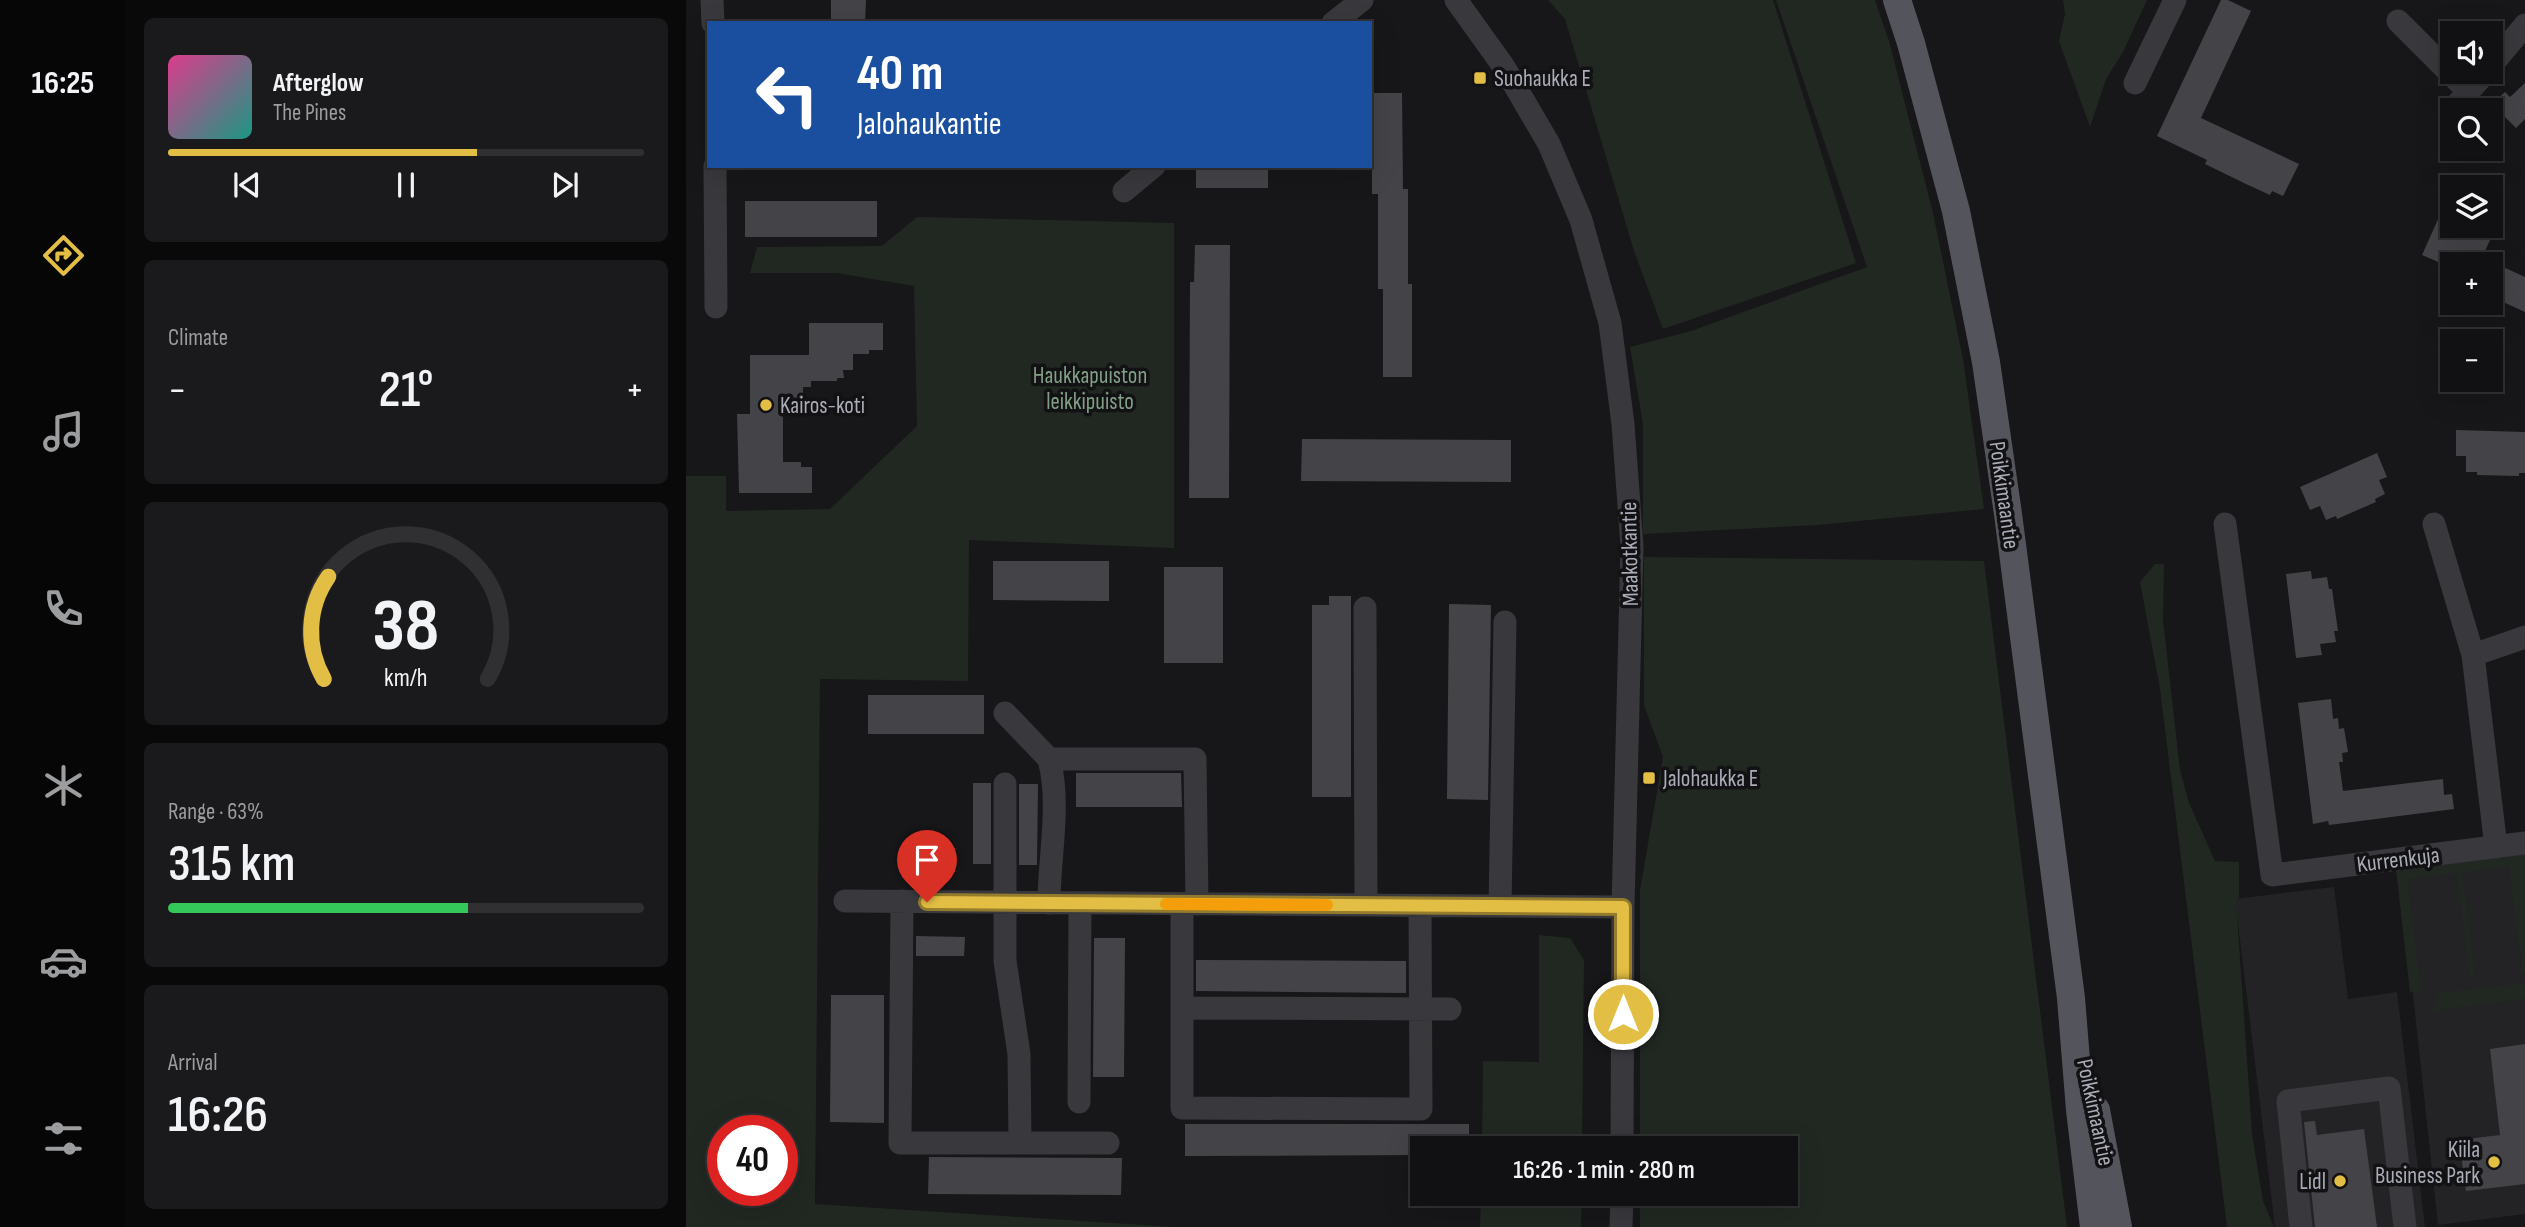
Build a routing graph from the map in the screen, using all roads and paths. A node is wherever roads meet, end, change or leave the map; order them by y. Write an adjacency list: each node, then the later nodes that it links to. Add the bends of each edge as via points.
1 (712, 0): 6 (street)
2 (1362, 0): 7 (street)
3 (1456, 0): 39 (street, Maakotkantie, via 1504,67 1549,144 1581,220 1610,323 1632,546)
4 (1896, 0): 40 (main road, Poikkimaantie, via 1956,211 1986,362)
5 (2175, 0): 11 (street)
6 (713, 21)
7 (1336, 21)
8 (2398, 21): 13 (street)
9 (2525, 25): 10 (street)
10 (2503, 51)
11 (2135, 83)
12 (2476, 84): 13 (street)
13 (2469, 92): 14 (street)
14 (2463, 98)
15 (715, 168): 18 (street)
16 (1152, 168): 17 (street)
17 (1124, 191)
18 (716, 307)
19 (2224, 524): 29 (street, Kurrenkuja, via 2272,875)
20 (2434, 524): 24 (street)
21 (1365, 608): 36 (street)
22 (1504, 622): 38 (street)
23 (2525, 637): 24 (street)
24 (2473, 654): 29 (street)
25 (1005, 713): 26 (street)
26 (1049, 759): 33 (street, via 1054,812); 35 (street, via 1195,759)
27 (1005, 784): 32 (street)
28 (2525, 843): 29 (street, Kurrenkuja)
29 (2496, 847)
30 (845, 901): 31 (street)
31 (902, 901): 32 (street); 46 (street, via 900,1143)
32 (1004, 902): 33 (street); 46 (street, via 1005,961 1019,1054)
33 (1049, 903): 34 (street)
34 (1080, 903): 35 (street); 44 (street)
35 (1190, 904): 36 (street); 42 (street)
36 (1366, 905): 37 (street)
37 (1420, 906): 38 (street); 41 (street)
38 (1500, 906): 39 (street)
39 (1623, 907): 45 (street, Maakotkantie)
40 (2071, 998): 50 (main road, Poikkimaantie); 51 (main road, Poikkimaantie)
41 (1421, 1008): 42 (street); 42 (street, via 1421,1109 1182,1108); 43 (street)
42 (1182, 1009)
43 (1450, 1009)
44 (1079, 1102)
45 (1622, 1136)
46 (1020, 1143): 47 (street)
47 (1108, 1143)
48 (1622, 1206): 49 (street)
49 (1622, 1227)
50 (2094, 1227)
51 (2118, 1227)
52 (2301, 1227): 53 (street, via 2287,1101 2389,1088)
53 (2405, 1227)

